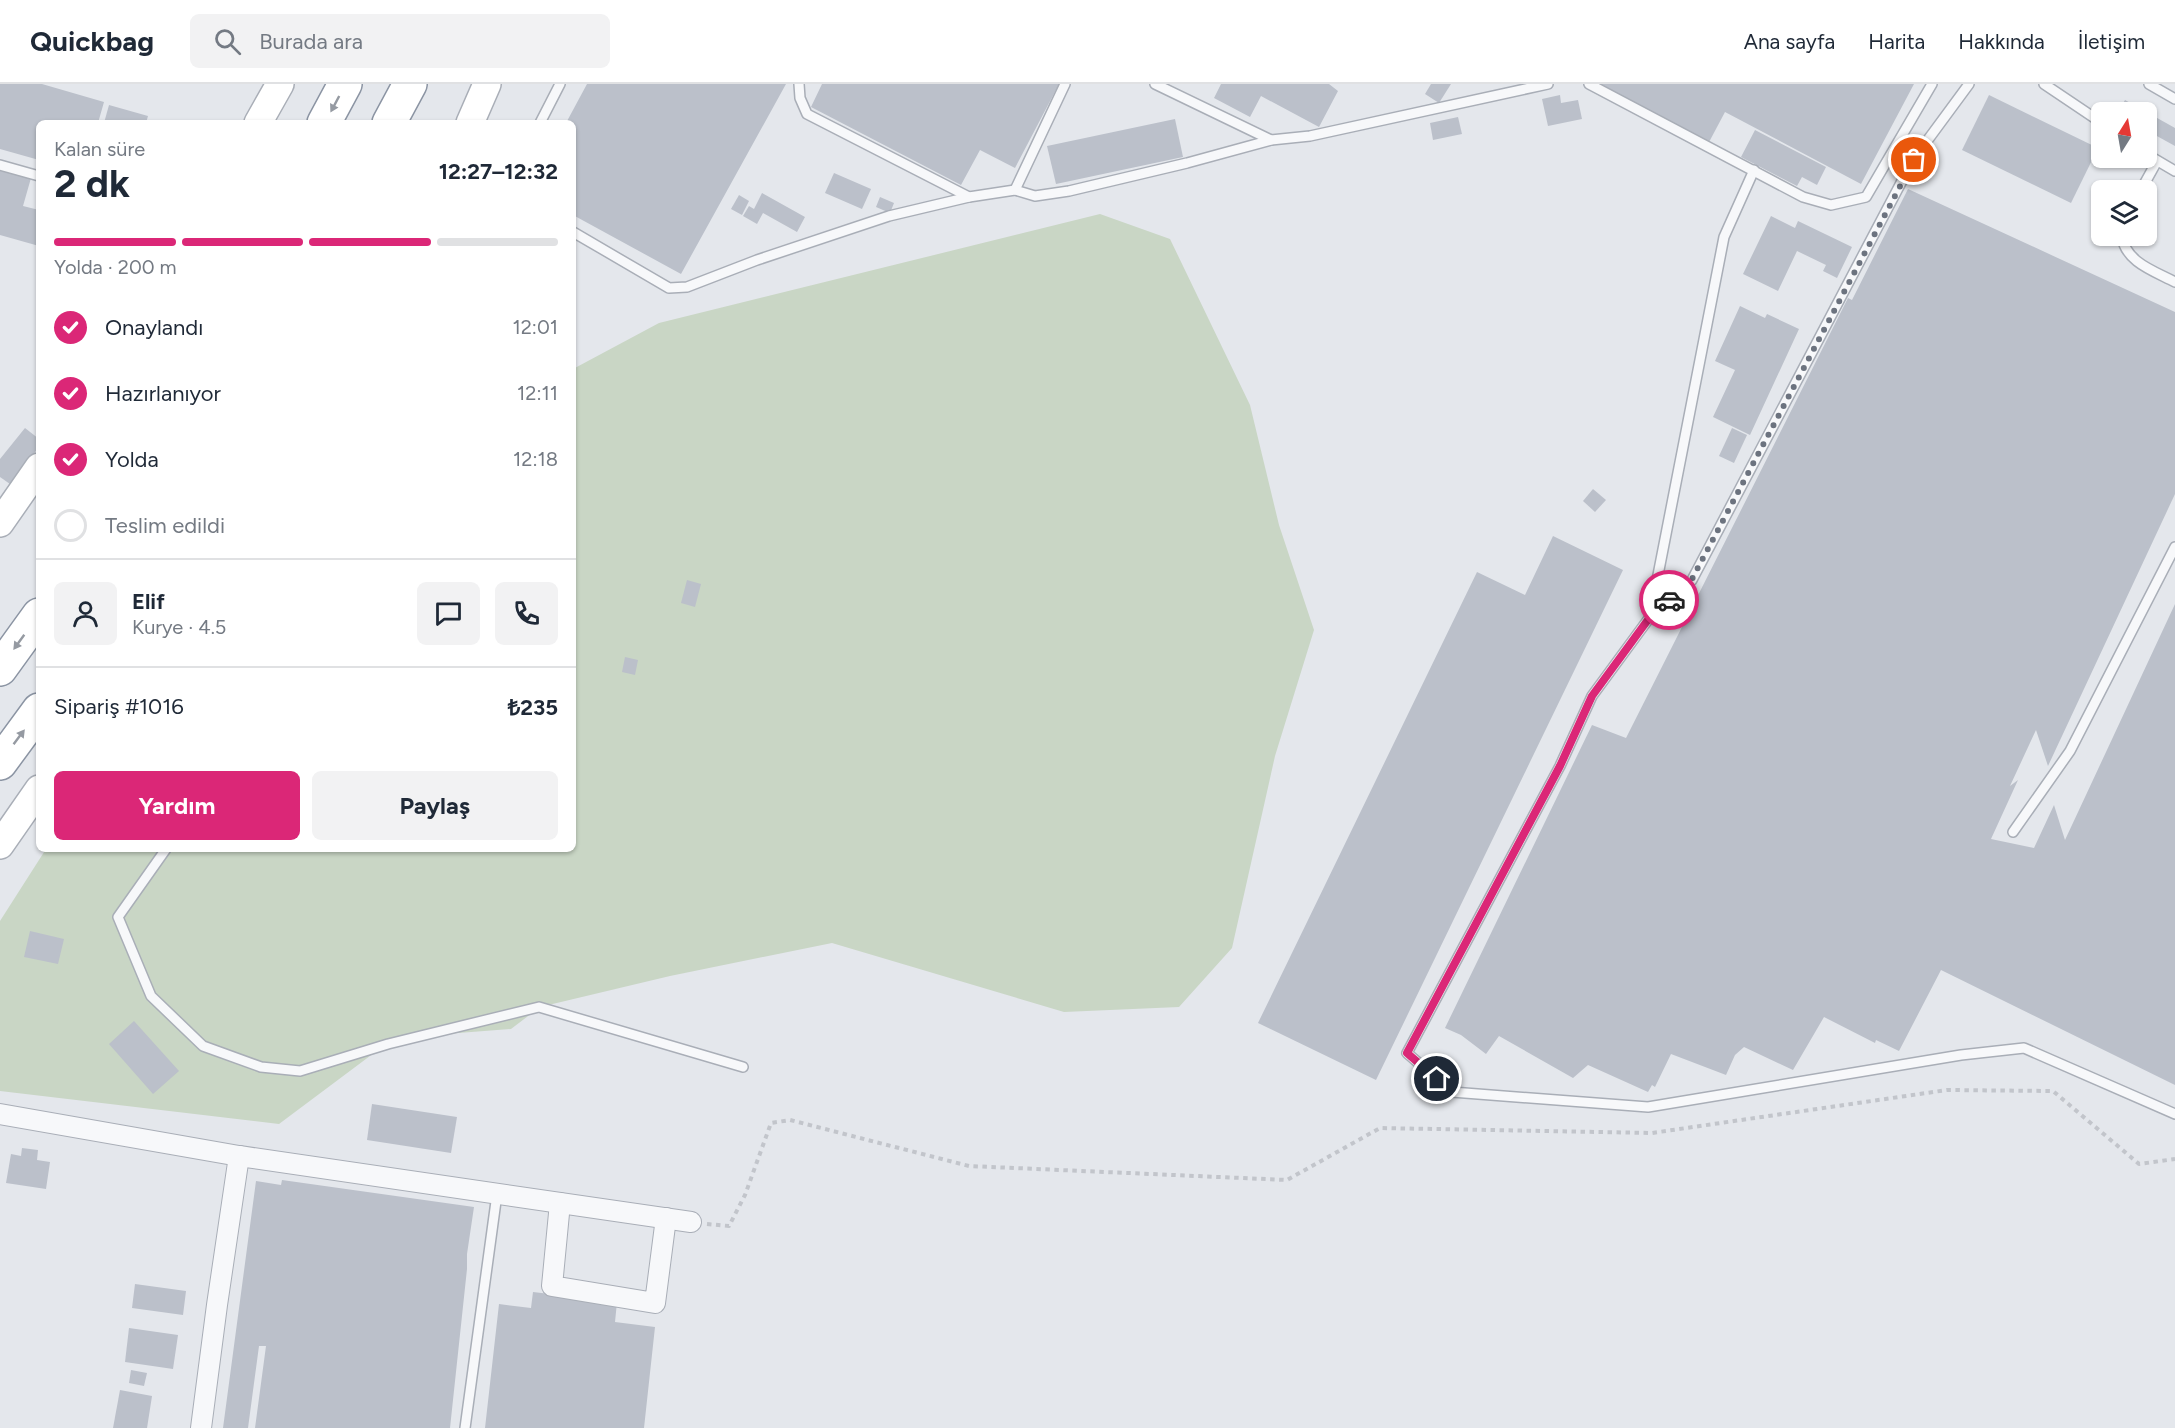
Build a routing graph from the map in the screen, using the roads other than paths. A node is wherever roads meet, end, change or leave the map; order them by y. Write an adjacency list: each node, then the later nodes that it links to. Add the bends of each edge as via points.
1 (280, 84): 17 (street)
2 (345, 84): 18 (highway, one-way to 18)
3 (410, 84): 19 (highway)
4 (487, 84): 20 (street)
5 (560, 84): 21 (lane)
6 (799, 84): 29 (lane, via 807,114)
7 (1065, 84): 28 (lane)
8 (1155, 84): 22 (lane)
9 (1548, 84): 22 (lane, via 1310,136)
10 (1589, 84): 25 (lane)
11 (1932, 84): 25 (lane, via 1866,197 1831,205 1803,197)
12 (1969, 84): 36 (lane, via 1914,160 1692,579)
13 (2044, 84): 16 (lane)
14 (2149, 84): 15 (lane)
15 (2175, 99)
16 (2091, 116)
17 (260, 120)
18 (326, 120)
19 (391, 120)
20 (471, 120)
21 (542, 120)
22 (1271, 140): 28 (lane, via 1069,191 1035,196)
23 (2157, 161): 26 (lane)
24 (0, 165): 27 (lane)
25 (1754, 170): 36 (lane, via 1725,237)
26 (2175, 171)
27 (36, 175)
28 (1015, 190): 29 (lane)
29 (969, 197): 30 (lane, via 889,216 678,288 669,288)
30 (576, 234)
31 (2124, 246): 32 (lane, via 2139,263)
32 (2175, 282)
33 (36, 471): 34 (street)
34 (0, 524)
35 (2175, 547): 42 (lane, via 2070,751)
36 (1650, 617): 47 (lane, via 1592,696 1560,766 1407,1053 1452,1092 1648,1107 2024,1048)
37 (36, 619): 38 (highway, one-way to 38)
38 (0, 669)
39 (36, 714): 40 (highway, one-way to 39)
40 (0, 763)
41 (36, 793): 43 (street)
42 (2013, 832)
43 (0, 845)
44 (164, 852): 45 (lane, via 118,917 151,996 203,1046 261,1067 300,1071 388,1044 539,1007)
45 (743, 1067)
46 (0, 1114): 48 (street)
47 (2175, 1114)
48 (240, 1156): 49 (street); 53 (street)
49 (497, 1194): 50 (street); 54 (lane)
50 (560, 1203): 51 (street); 51 (street, via 552,1286 656,1303)
51 (666, 1218): 52 (street)
52 (691, 1222)
53 (201, 1428)
54 (465, 1428)

